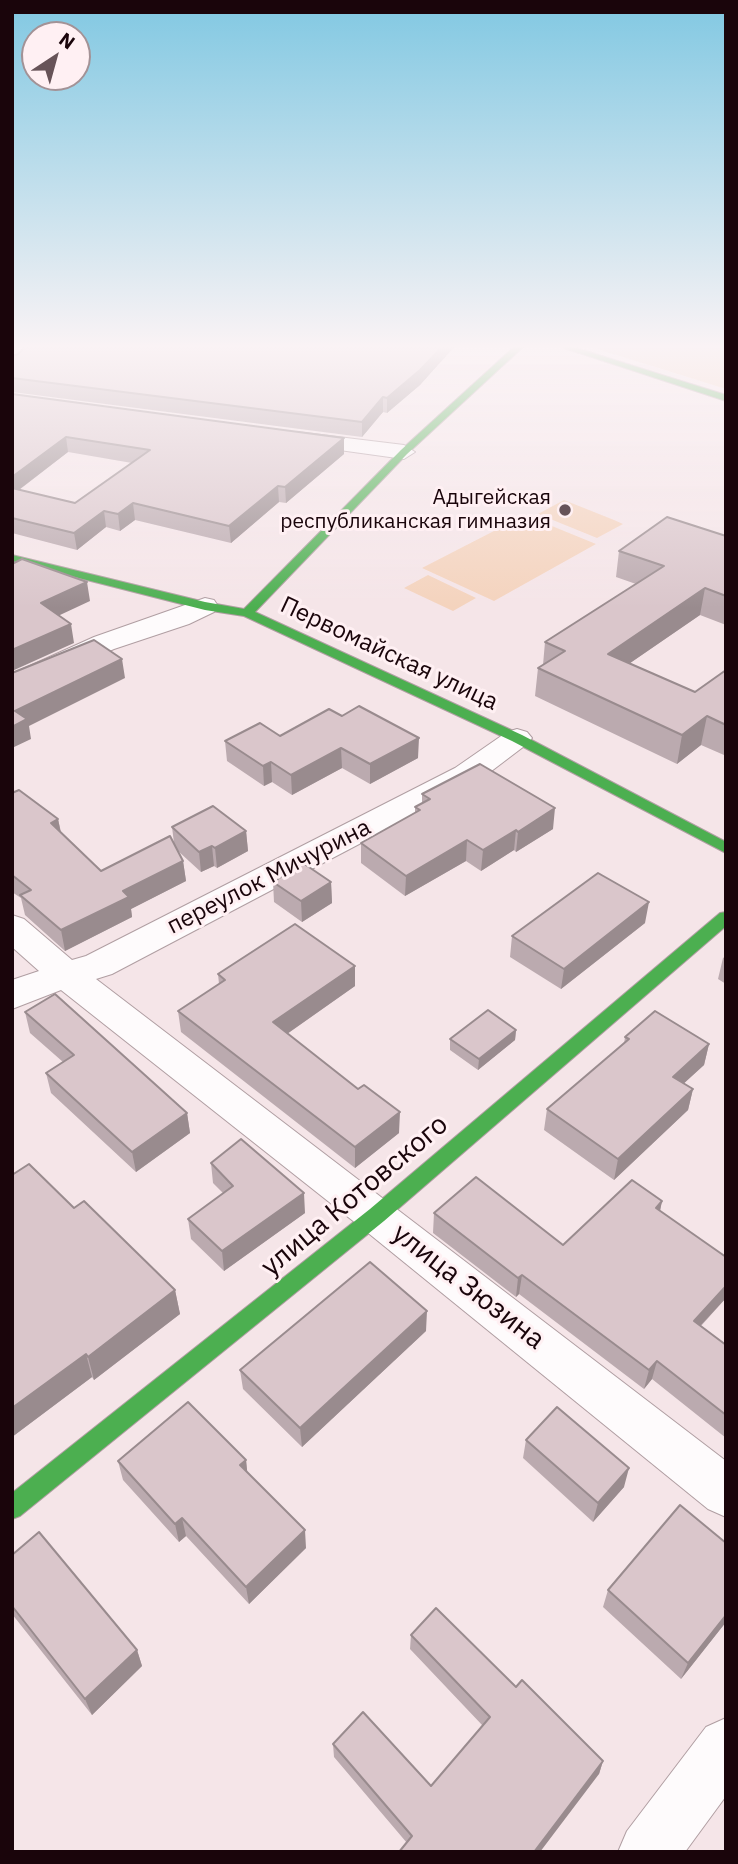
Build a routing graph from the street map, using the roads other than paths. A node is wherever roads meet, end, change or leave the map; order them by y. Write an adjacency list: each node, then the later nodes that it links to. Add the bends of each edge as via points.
1 (425, 434): 3 (street)
2 (282, 436): 3 (street)
3 (404, 453): 6 (street)
4 (12, 558): 5 (street, Первомайская улица)
5 (205, 606): 6 (street, Первомайская улица); 7 (street, via 104,643)
6 (247, 612): 8 (street, Первомайская улица)
7 (12, 685)
8 (517, 738): 9 (street, Первомайская улица); 12 (street, переулок Мичурина, via 466,775 99,965)
9 (726, 848)
10 (726, 917): 14 (street, улица Котовского)
11 (12, 928): 12 (street, улица Зюзина)
12 (66, 975): 13 (street, переулок Мичурина); 14 (street, улица Зюзина)
13 (12, 996)
14 (376, 1215): 15 (street, улица Зюзина); 16 (street, улица Котовского)
15 (726, 1492)
16 (12, 1508)
17 (726, 1746): 18 (street)
18 (648, 1852)

